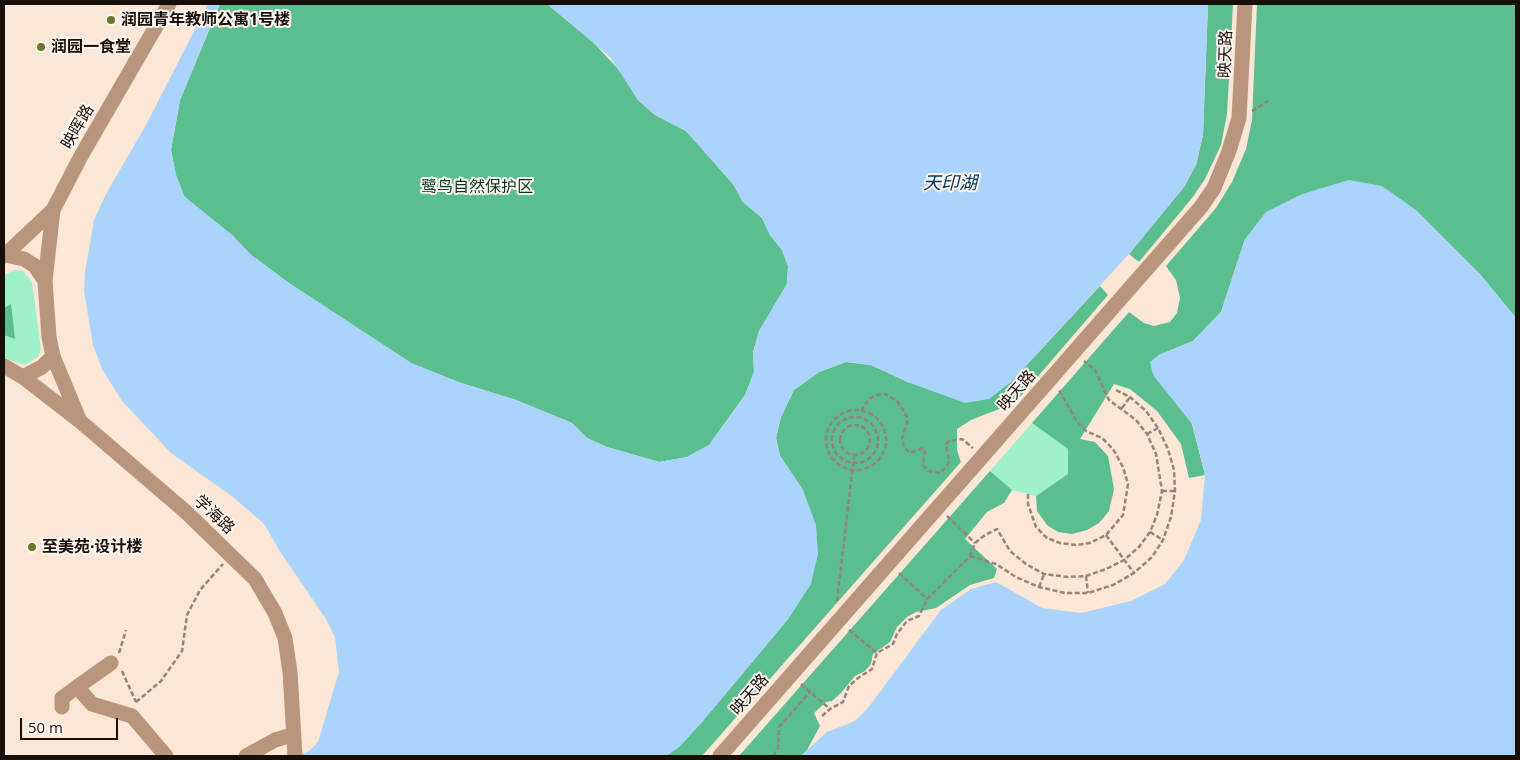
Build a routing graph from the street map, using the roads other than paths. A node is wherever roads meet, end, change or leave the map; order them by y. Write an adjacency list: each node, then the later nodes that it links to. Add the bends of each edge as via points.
1 (169, 4): 3 (street, 映晖路)
2 (1245, 4): 17 (street, 映天路, via 1239,118 1214,188 1147,269)
3 (53, 210): 4 (street, 映晖路); 5 (street)
4 (4, 255): 5 (street, via 24,259 35,266)
5 (44, 281): 6 (street)
6 (53, 356): 8 (street, via 42,367); 9 (street)
7 (4, 366): 8 (street, 学海路)
8 (23, 377): 9 (street, 学海路)
9 (81, 422): 13 (street, 学海路, via 186,512 255,579 285,638 290,672)
10 (118, 664): 11 (street)
11 (78, 687): 12 (street, via 62,698); 15 (street, via 92,704 134,709)
12 (62, 707)
13 (292, 735): 14 (street, 学海路); 16 (street, via 275,740)
14 (295, 754)
15 (166, 756)
16 (246, 756)
17 (720, 756)

